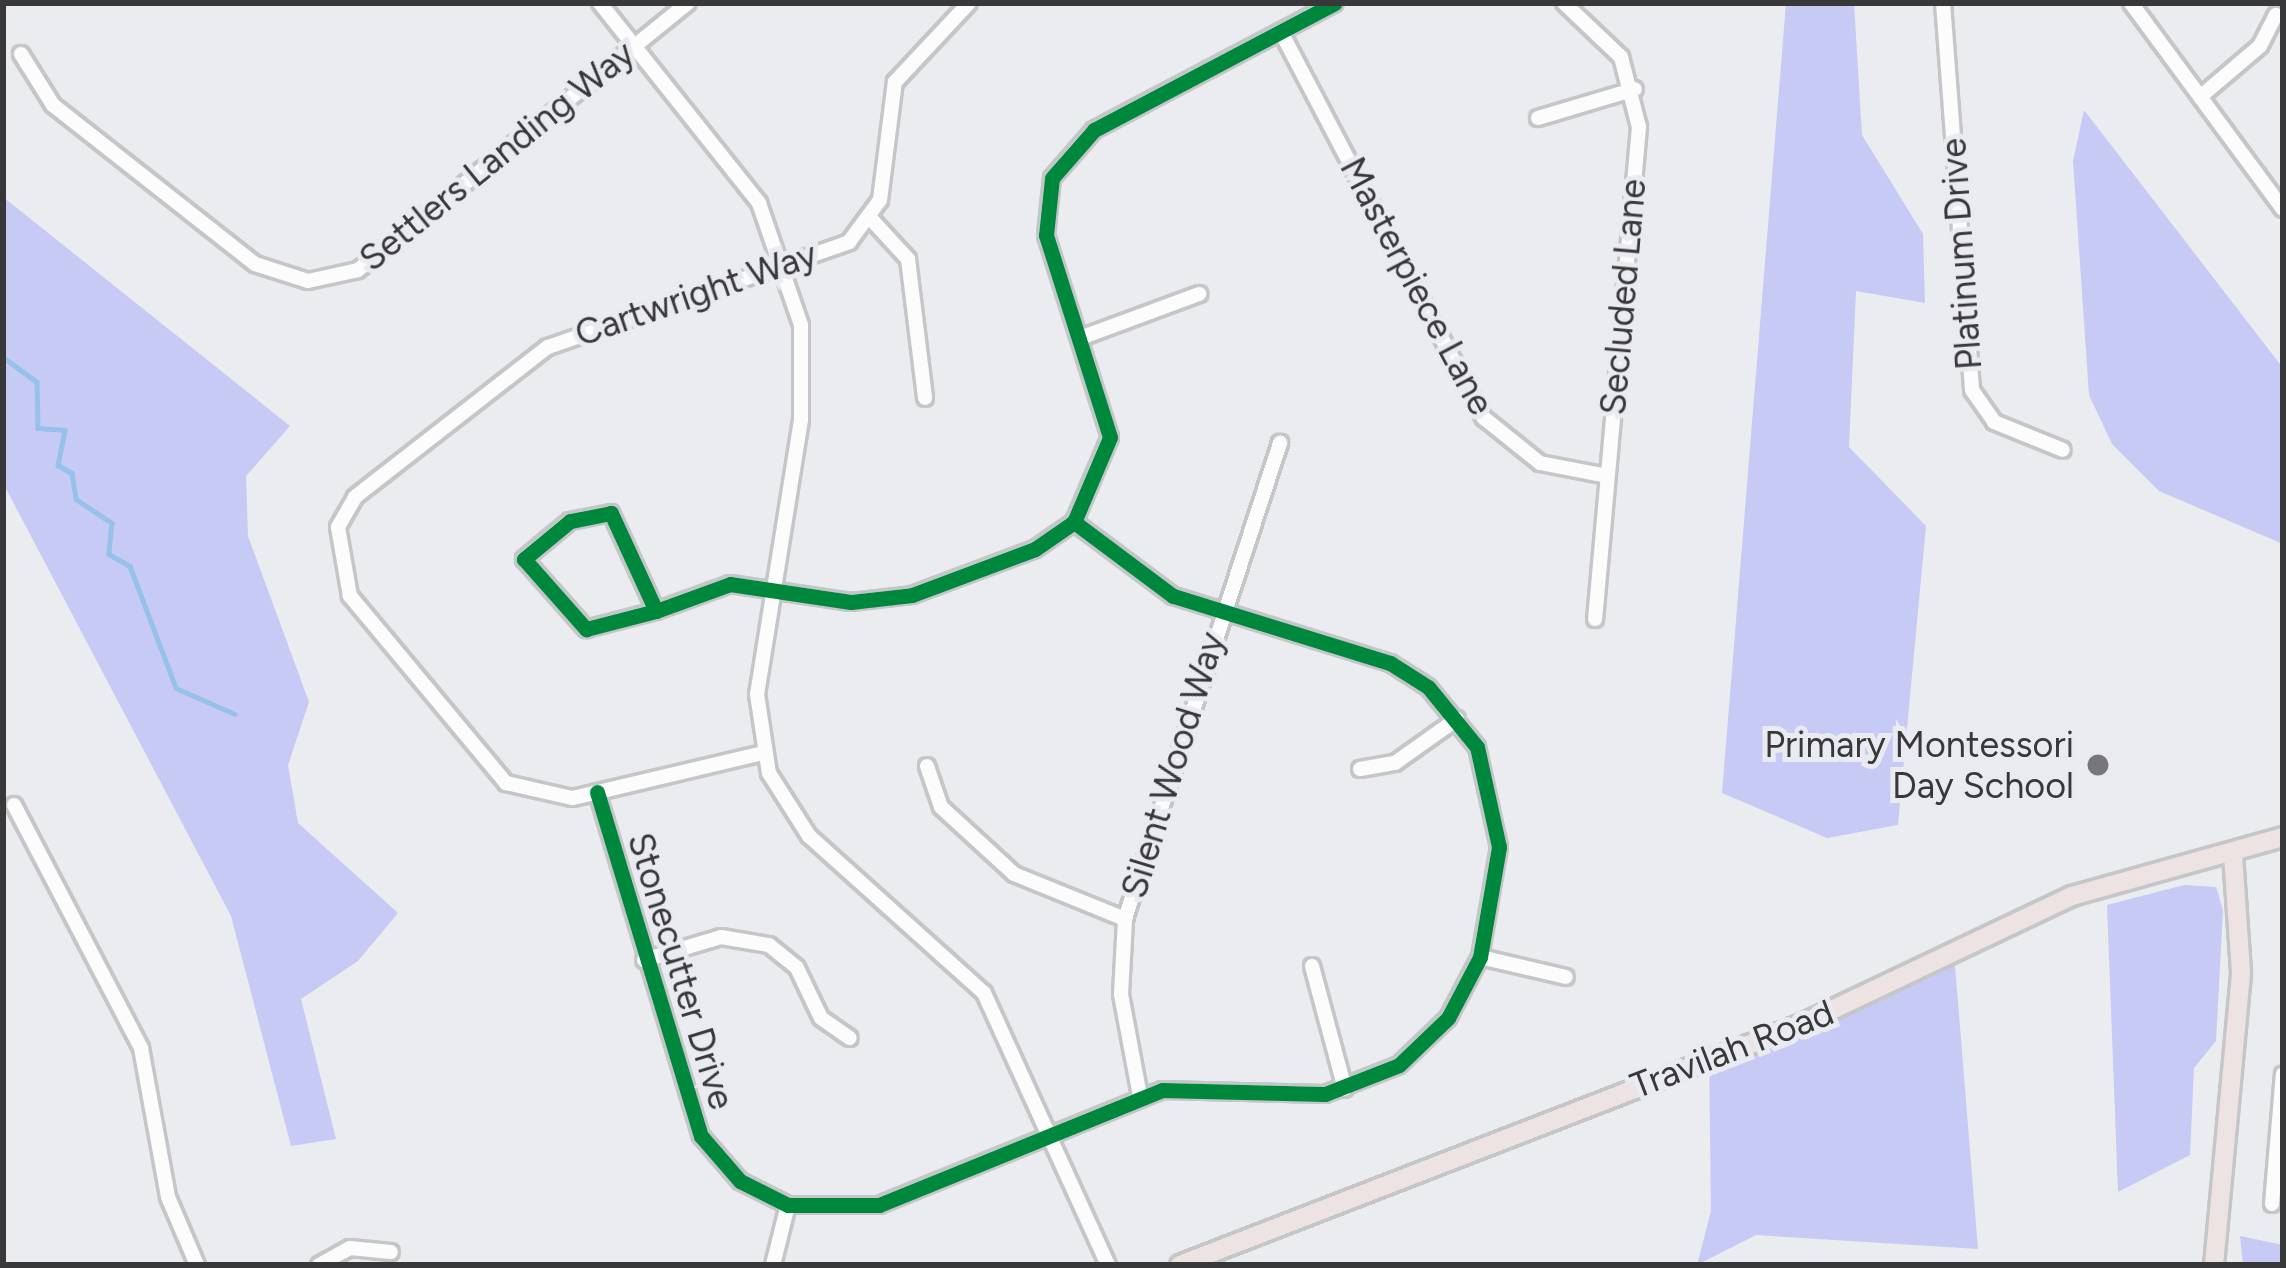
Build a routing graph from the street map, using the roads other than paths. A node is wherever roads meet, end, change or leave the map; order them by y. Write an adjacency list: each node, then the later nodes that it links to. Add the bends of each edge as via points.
1 (600, 3): 10 (street)
2 (688, 3): 10 (street, Settlers Landing Way)
3 (969, 3): 16 (street, via 895,82)
4 (1335, 3): 9 (street)
5 (1564, 3): 12 (street, via 1610,40)
6 (1943, 3): 22 (street, Platinum Drive, via 1972,390 1994,422)
7 (2132, 3): 13 (street)
8 (2276, 15): 13 (street, via 2260,46)
9 (1281, 32): 19 (street, via 1094,130 1060,166 1046,235); 23 (street, Masterpiece Lane, via 1484,418 1540,464)
10 (638, 44): 11 (street, Settlers Landing Way, via 358,270 308,281 255,264 71,120 37,90); 17 (street, via 736,165)
11 (21, 54)
12 (1635, 89): 14 (street); 23 (street, Secluded Lane)
13 (2200, 97): 15 (street)
14 (1538, 118)
15 (2283, 208)
16 (872, 220): 17 (street, Cartwright Way, via 849,242); 20 (street, via 908,259)
17 (784, 263): 25 (street, via 804,382); 33 (street, Cartwright Way, via 548,347 355,497 338,527 350,596 492,772 538,798)
18 (1199, 294): 19 (street)
19 (1083, 337): 24 (street, via 1110,436)
20 (925, 398)
21 (1280, 443): 26 (street, Silent Wood Way)
22 (2062, 450)
23 (1607, 476): 28 (street, Secluded Lane)
24 (1074, 522): 25 (street, via 1035,549 912,596 851,602); 26 (street, via 1133,577)
25 (775, 589): 27 (street, via 730,584); 30 (street, via 757,694)
26 (1221, 610): 29 (street, via 1390,663); 37 (street, Silent Wood Way)
27 (656, 611): 27 (street, via 573,626 524,559 570,521 611,513)
28 (1595, 620)
29 (1457, 719): 32 (street, via 1395,763); 38 (street, via 1499,820)
30 (763, 752): 33 (street, Cartwright Way); 46 (street, via 809,836 984,994)
31 (927, 766): 37 (street, via 941,807 1014,874)
32 (1360, 769)
33 (596, 792): 39 (street, Stonecutter Drive)
34 (14, 806): 50 (street, via 141,1048 168,1197)
35 (2283, 837): 36 (main road, Travilah Road)
36 (2233, 854): 54 (main road, Travilah Road, via 2060,901 1800,1025); 55 (main road, via 2241,972)
37 (1125, 919): 45 (street, Silent Wood Way, via 1121,994)
38 (1480, 957): 41 (street); 44 (street, via 1434,1036)
39 (644, 960): 42 (street, via 722,937 769,945 797,968 821,1018); 48 (street, Stonecutter Drive, via 701,1136 740,1181)
40 (1312, 966): 44 (street)
41 (1565, 977)
42 (850, 1038)
43 (2283, 1074): 47 (street)
44 (1346, 1089): 45 (street, Stonecutter Drive)
45 (1141, 1096): 46 (street, Stonecutter Drive)
46 (1051, 1132): 48 (street, Stonecutter Drive, via 879,1205); 53 (street)
47 (2272, 1204)
48 (788, 1205): 52 (street)
49 (391, 1252): 51 (street, via 350,1247)
50 (197, 1265)
51 (320, 1265)
52 (773, 1265)
53 (1108, 1265)
54 (1180, 1265)
55 (2214, 1265)

